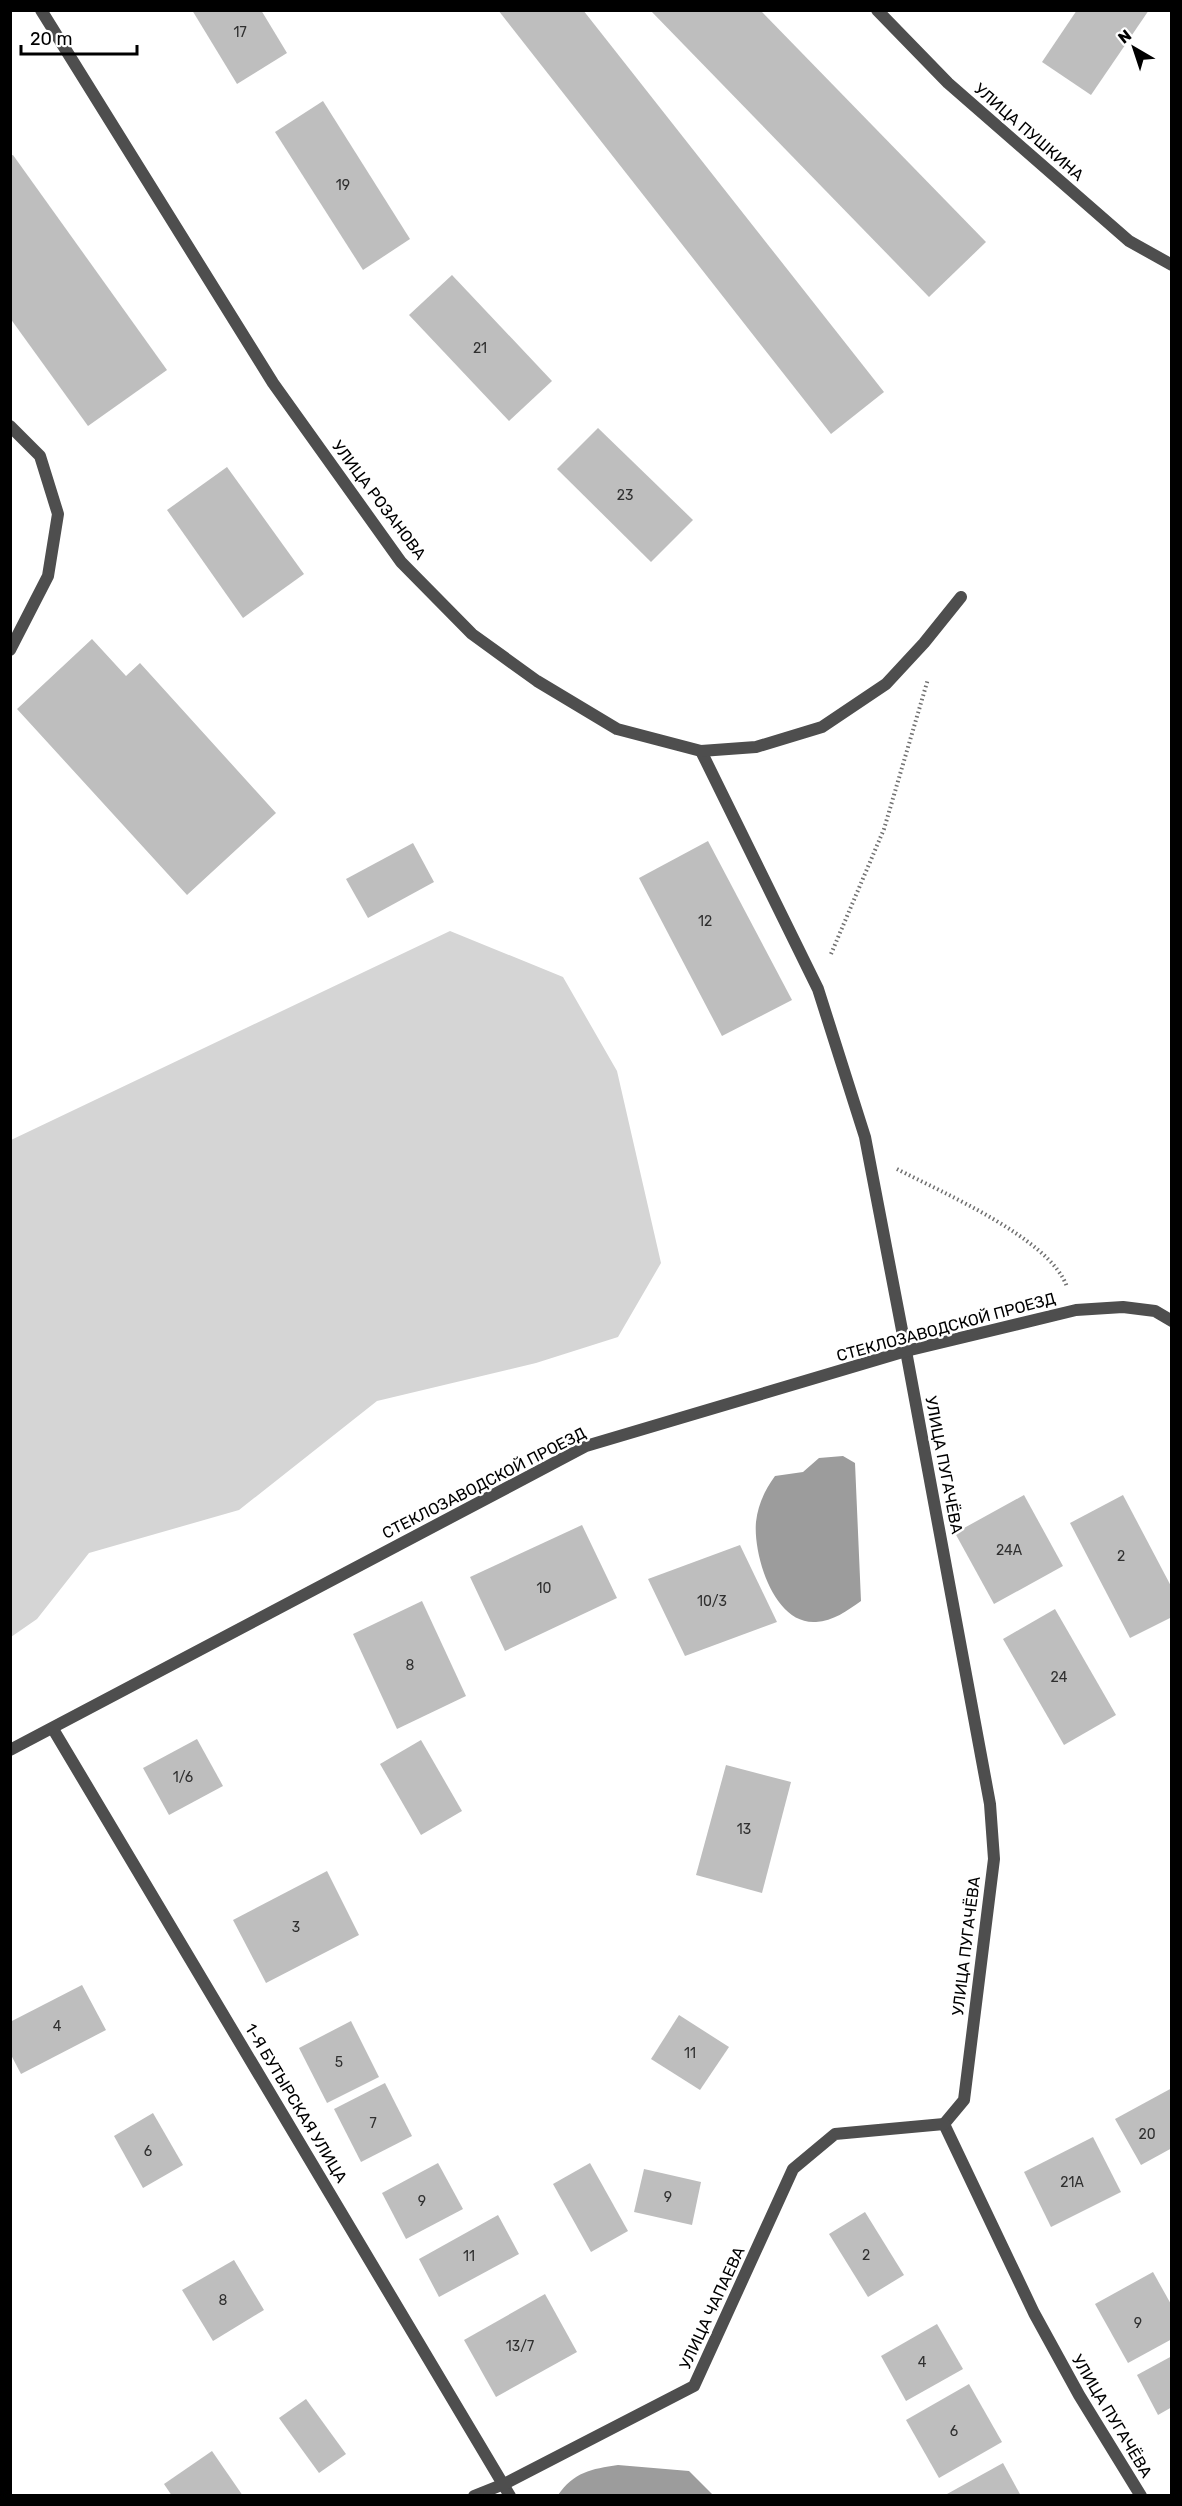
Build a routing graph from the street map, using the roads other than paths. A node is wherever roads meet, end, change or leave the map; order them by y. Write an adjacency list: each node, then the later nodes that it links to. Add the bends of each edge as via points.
1 (41, 10): 7 (street, УЛИЦА РОЗАНОВА, via 273,383 401,562 472,634 537,681 617,729)
2 (877, 10): 3 (street, УЛИЦА ПУШКИНА, via 948,83 1120,233)
3 (1172, 265)
4 (10, 426): 6 (street, via 40,456 58,514 48,576)
5 (961, 597): 7 (street, УЛИЦА РОЗАНОВА, via 886,684 822,727 756,747)
6 (10, 650)
7 (701, 751): 9 (street, УЛИЦА ПУГАЧЁВА, via 818,989 865,1137)
8 (1172, 1321): 9 (street, СТЕКЛОЗАВОДСКОЙ ПРОЕЗД, via 1155,1311 1123,1307 1076,1310)
9 (906, 1351): 10 (street, СТЕКЛОЗАВОДСКОЙ ПРОЕЗД, via 585,1446); 12 (street, УЛИЦА ПУГАЧЁВА, via 990,1804 994,1859 964,2100)
10 (53, 1729): 11 (street, СТЕКЛОЗАВОДСКОЙ ПРОЕЗД); 13 (street, 1-Я БУТЫРСКАЯ УЛИЦА)
11 (10, 1750)
12 (944, 2124): 13 (street, УЛИЦА ЧАПАЕВА, via 835,2134 793,2169 694,2386); 15 (street, УЛИЦА ПУГАЧЁВА, via 1034,2313)
13 (507, 2490): 14 (street, УЛИЦА ЧАПАЕВА)
14 (474, 2496)
15 (1141, 2496)

